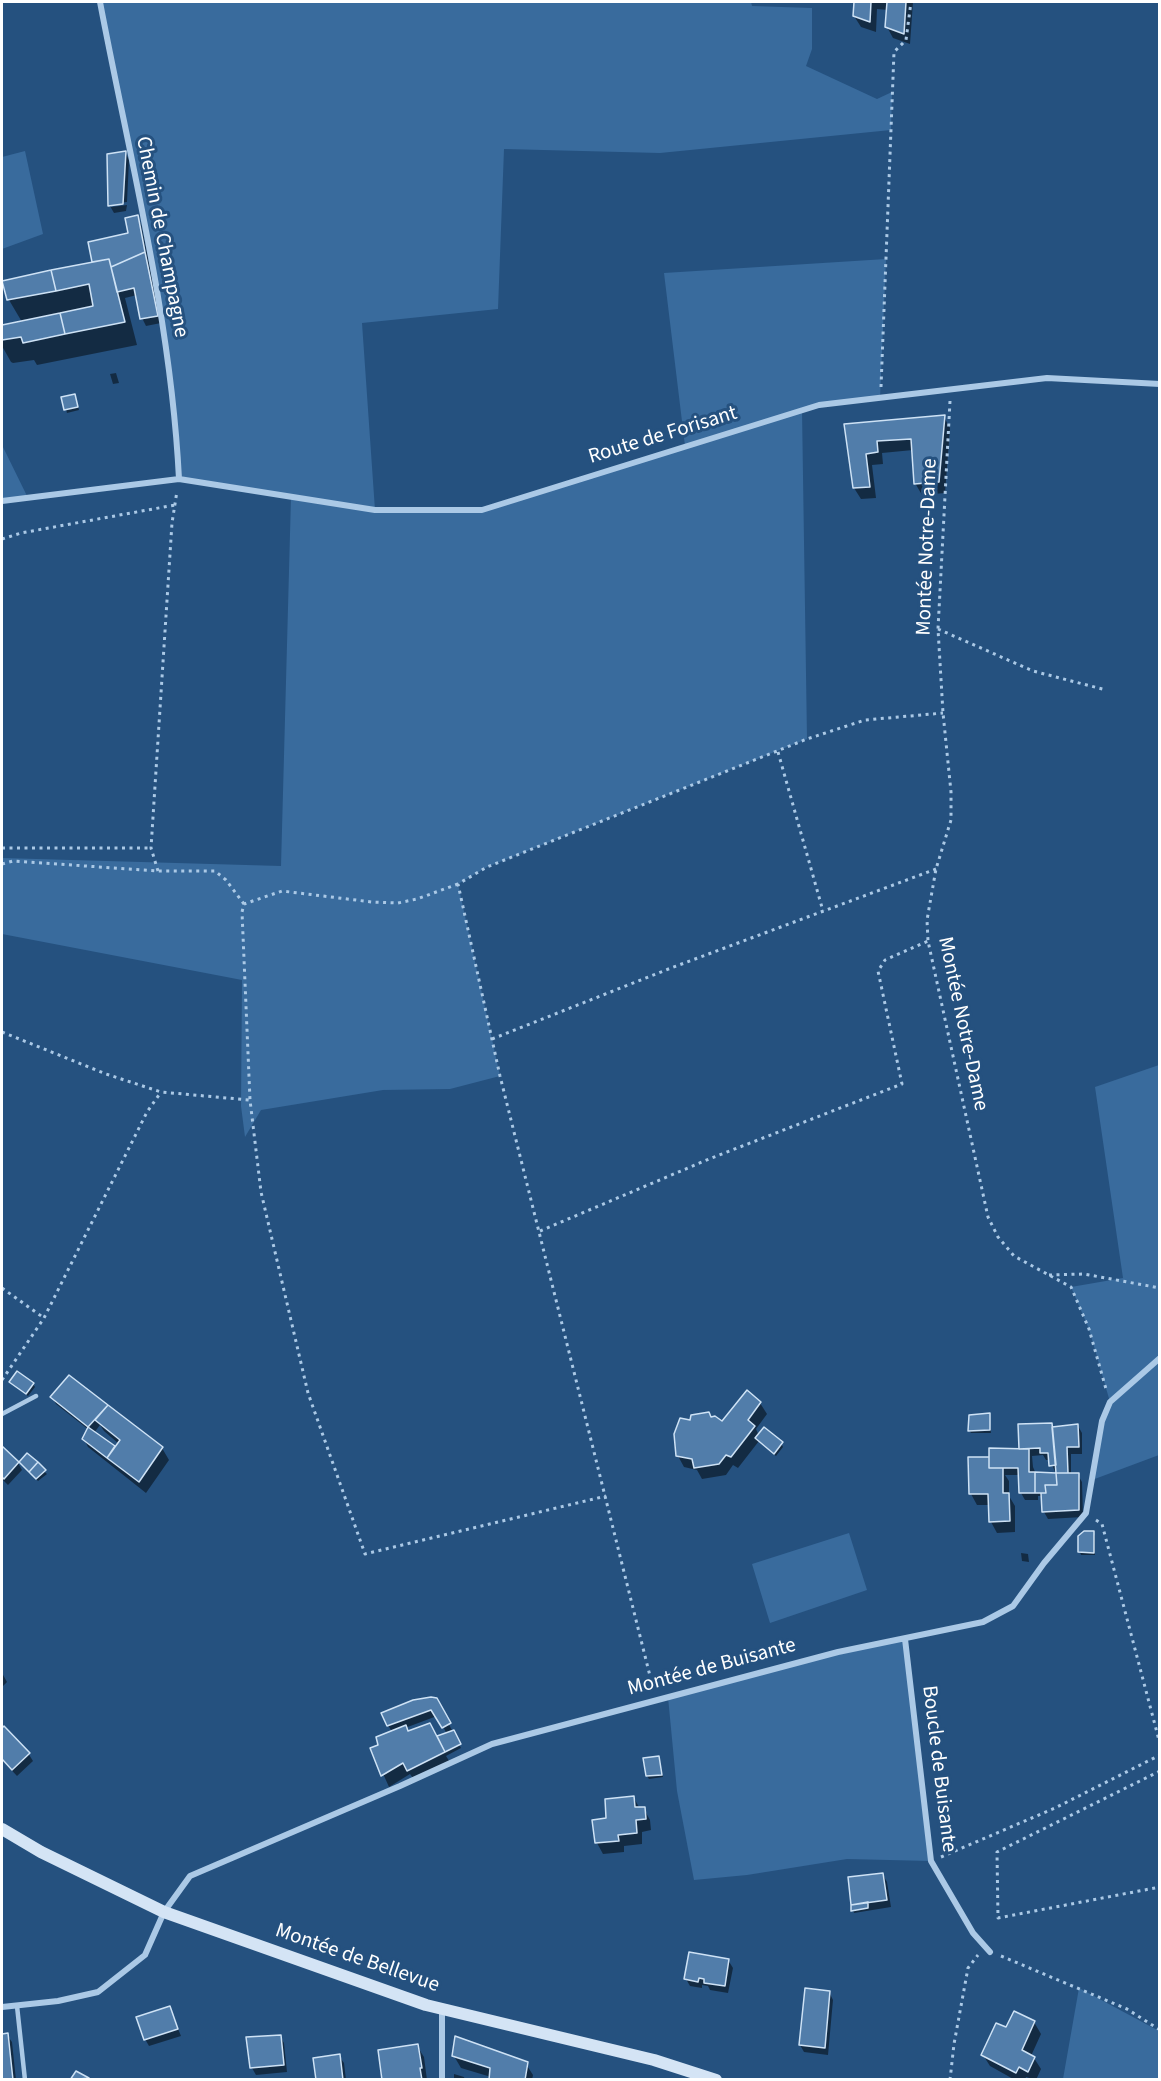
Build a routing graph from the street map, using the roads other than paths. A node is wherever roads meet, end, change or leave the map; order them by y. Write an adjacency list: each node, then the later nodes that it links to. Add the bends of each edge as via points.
1 (100, 2): 3 (street, Chemin de Champagne, via 157,285)
2 (1160, 384): 3 (street, Route de Forisant, via 1047,378 819,405 482,510 375,510)
3 (179, 479): 4 (street, Route de Forisant)
4 (2, 501)
5 (1160, 1358): 8 (street, Montée de Buisante, via 1110,1402 1102,1421 1086,1514 1013,1606 983,1622)
6 (36, 1396): 7 (lane)
7 (2, 1414)
8 (905, 1639): 10 (street, Montée de Buisante, via 838,1652 492,1744 190,1876); 11 (street, Boucle de Buisante, via 931,1861 973,1933)
9 (2, 1829): 10 (main road, Montée de Bellevue)
10 (164, 1912): 12 (street, Montée de Buisante, via 145,1955 98,1992); 14 (main road, Montée de Bellevue)
11 (990, 1952)
12 (17, 2006): 13 (street, Montée de Buisante); 15 (lane)
13 (2, 2007)
14 (442, 2009): 16 (street); 17 (main road, Montée de Bellevue, via 654,2060)
15 (25, 2079)
16 (442, 2079)
17 (716, 2079)

